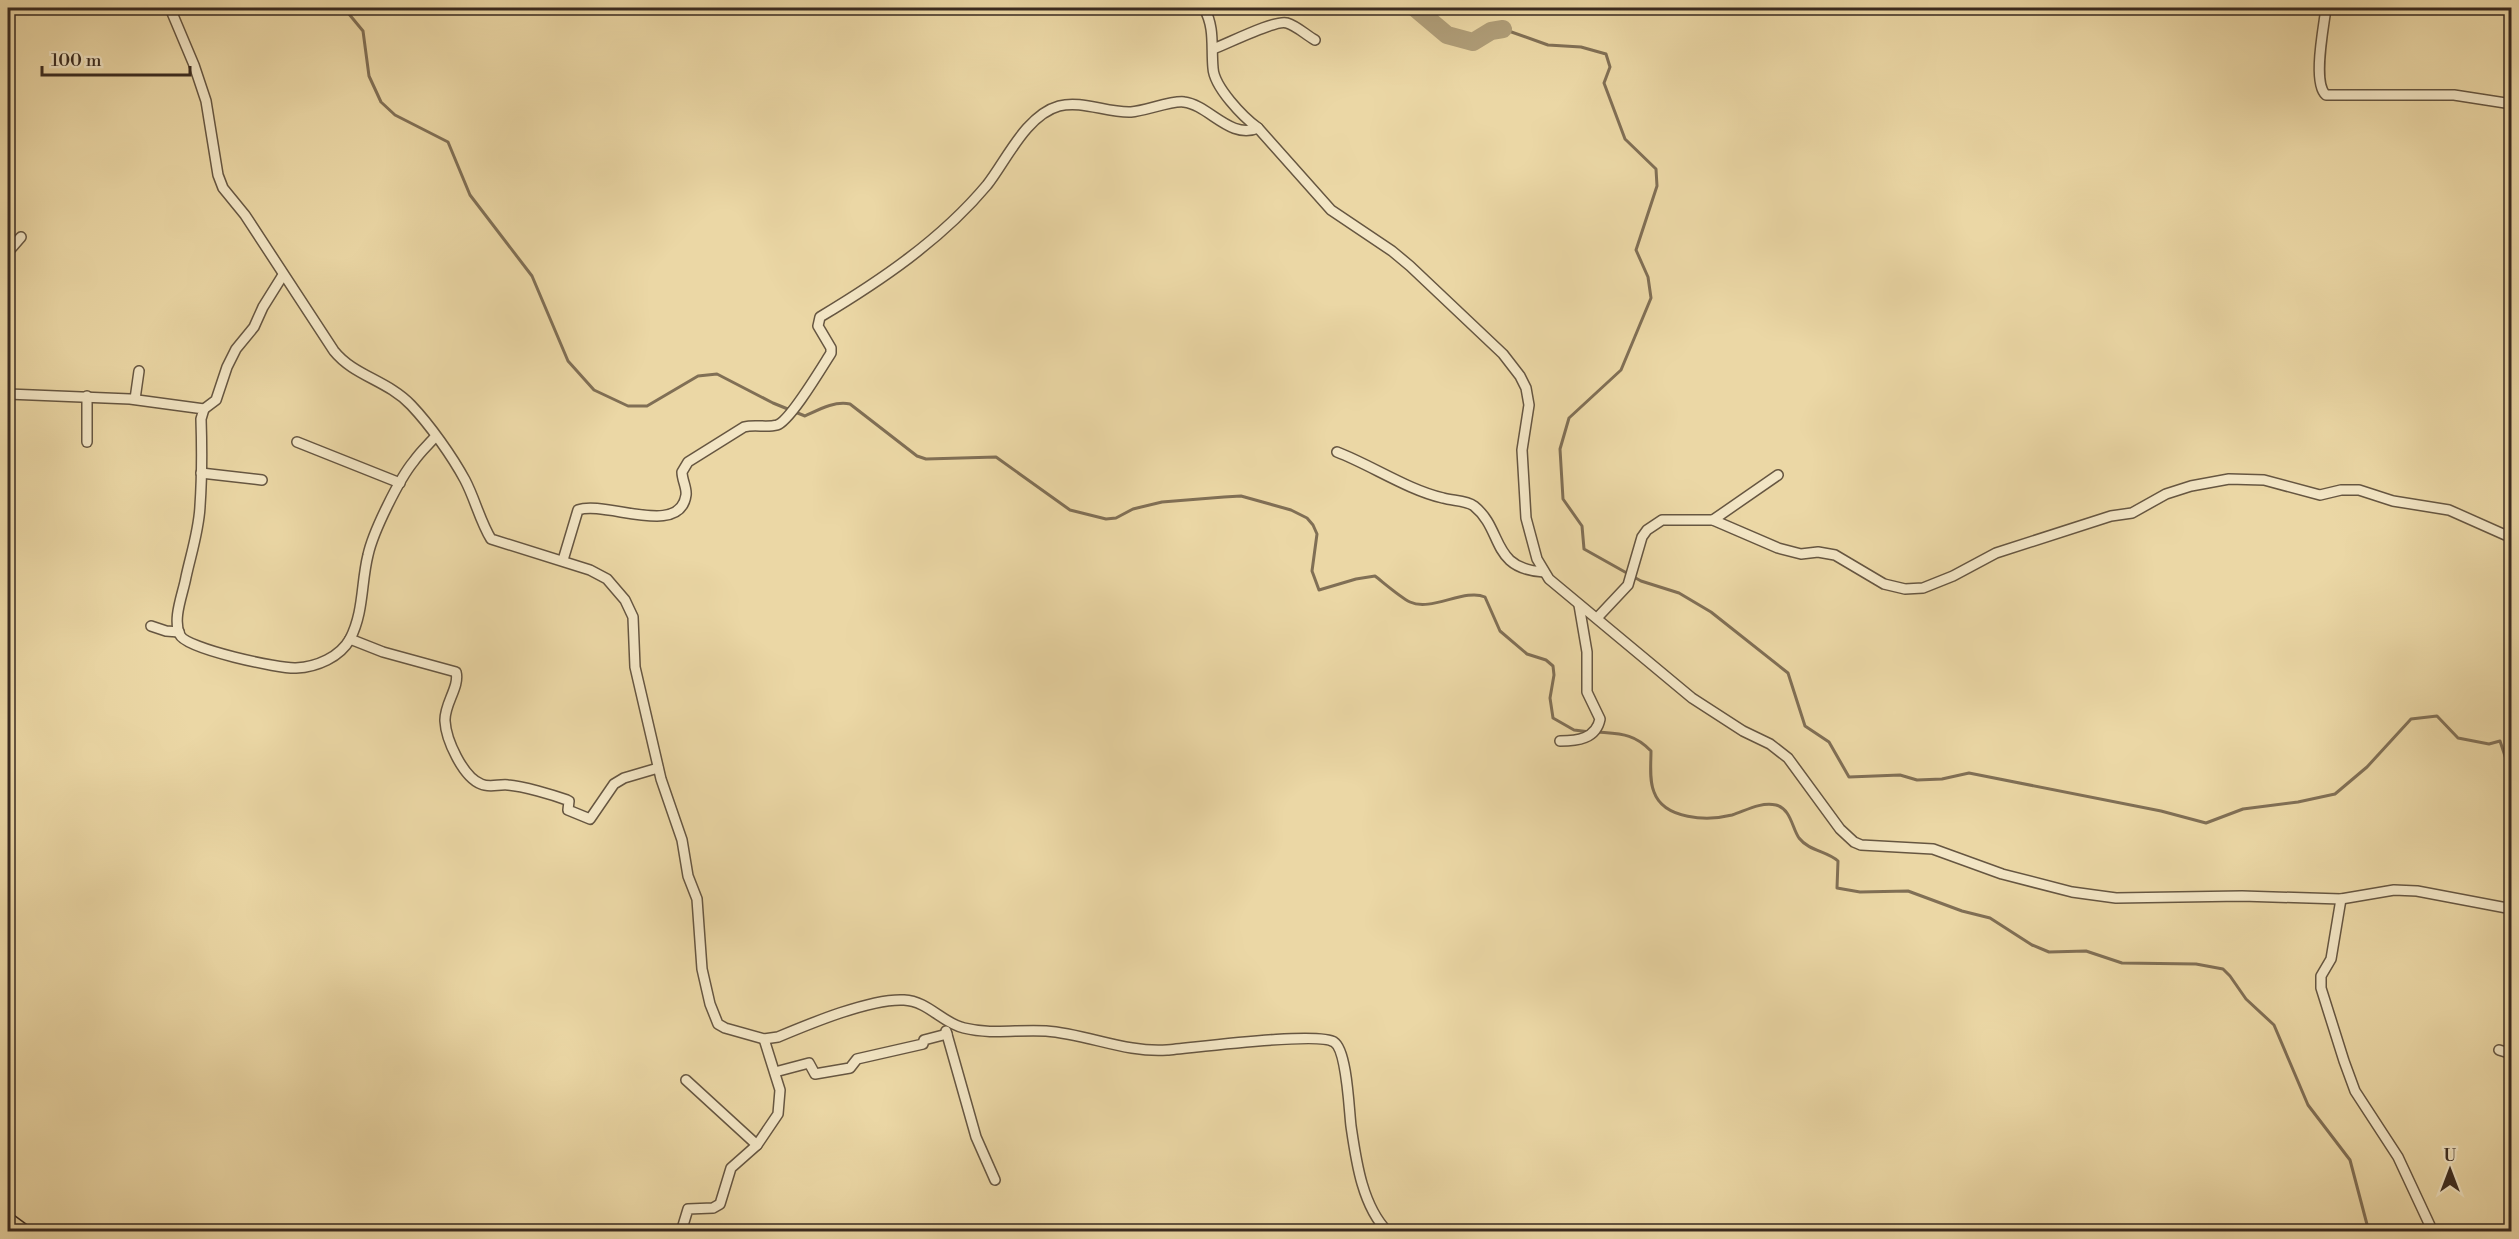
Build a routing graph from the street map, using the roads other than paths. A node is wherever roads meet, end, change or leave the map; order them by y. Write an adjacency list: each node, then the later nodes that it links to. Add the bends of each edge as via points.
1 (170, 8): 10 (street, via 206,101 223,188)
2 (1204, 8): 5 (street, via 1212,26)
3 (2326, 8): 6 (street, via 2319,73 2320,89 2325,95 2454,95)
4 (1315, 40): 5 (street, via 1280,22)
5 (1213, 49): 7 (street, via 1213,71 1221,89)
6 (2511, 104)
7 (1258, 128): 26 (street, via 1236,129 1182,101 1129,112 1070,104 1042,114 1010,149 987,185 930,243 820,317 818,326 831,353 786,418 778,424 744,428 685,464 681,475 685,497 678,511 666,517 596,508 578,510); 27 (street, via 1331,210 1410,266 1503,354 1520,376 1529,405 1522,450 1525,507)
8 (21, 237): 9 (street)
9 (8, 252)
10 (283, 275): 15 (street, via 254,327 236,349 216,400); 16 (street, via 343,362 397,393)
11 (139, 371): 14 (street)
12 (8, 393): 13 (street)
13 (87, 396): 14 (street); 17 (street)
14 (135, 399): 15 (street)
15 (204, 409): 20 (street)
16 (435, 437): 23 (street, via 412,462); 26 (street, via 465,480 491,539)
17 (87, 442)
18 (297, 442): 23 (street)
19 (1337, 452): 27 (street, via 1442,498 1471,503 1481,512 1505,555 1523,569)
20 (201, 473): 22 (street); 31 (street, via 200,508 178,612)
21 (1779, 475): 24 (street)
22 (262, 480)
23 (400, 483): 32 (street, via 368,554 361,609)
24 (1713, 520): 25 (street, via 1778,548 1801,554 1835,555 1884,584 1905,589 1923,588 1996,553 2111,516 2132,513 2166,494 2229,479 2264,480 2320,495 2359,490 2393,501 2449,510); 29 (street, via 1669,519 1653,524 1642,537 1628,585)
25 (2511, 538)
26 (563, 560): 34 (street, via 607,579 630,609 635,630 635,667)
27 (1544, 572): 28 (street)
28 (1579, 606): 29 (street); 33 (street, via 1587,652 1587,692 1600,719 1588,736)
29 (1597, 618): 35 (street, via 1692,698 1788,758 1840,829 1857,844 1933,849 2002,874 2072,892 2116,898)
30 (151, 626): 31 (street)
31 (178, 632): 32 (street, via 184,640 206,649 294,668 329,659 341,652)
32 (350, 639): 34 (street, via 374,650 456,672 445,724 460,764 482,785 510,785 567,800 568,810 590,819 614,783)
33 (1560, 741)
34 (658, 768): 39 (street, via 697,899 702,969 714,1017 725,1028)
35 (2341, 899): 36 (street, via 2384,890 2417,891); 51 (street, via 2321,988 2355,1091 2398,1157)
36 (2511, 909)
37 (942, 1017): 38 (street); 39 (street, via 910,1001 882,1001); 47 (street, via 974,1030 1045,1031 1151,1050 1307,1038 1334,1042 1342,1056 1360,1173)
38 (947, 1034): 42 (street, via 923,1044 857,1059 850,1068 815,1074 809,1063); 45 (street, via 976,1137)
39 (764, 1039): 42 (street)
40 (2499, 1050): 41 (street)
41 (2511, 1054)
42 (775, 1072): 44 (street, via 781,1100 778,1114)
43 (686, 1080): 44 (street)
44 (757, 1145): 49 (street, via 731,1167 720,1204 688,1209)
45 (995, 1180)
46 (8, 1221): 48 (main road)
47 (1378, 1227): 50 (street)
48 (23, 1232)
49 (681, 1232)
50 (1388, 1232)
51 (2433, 1232)

